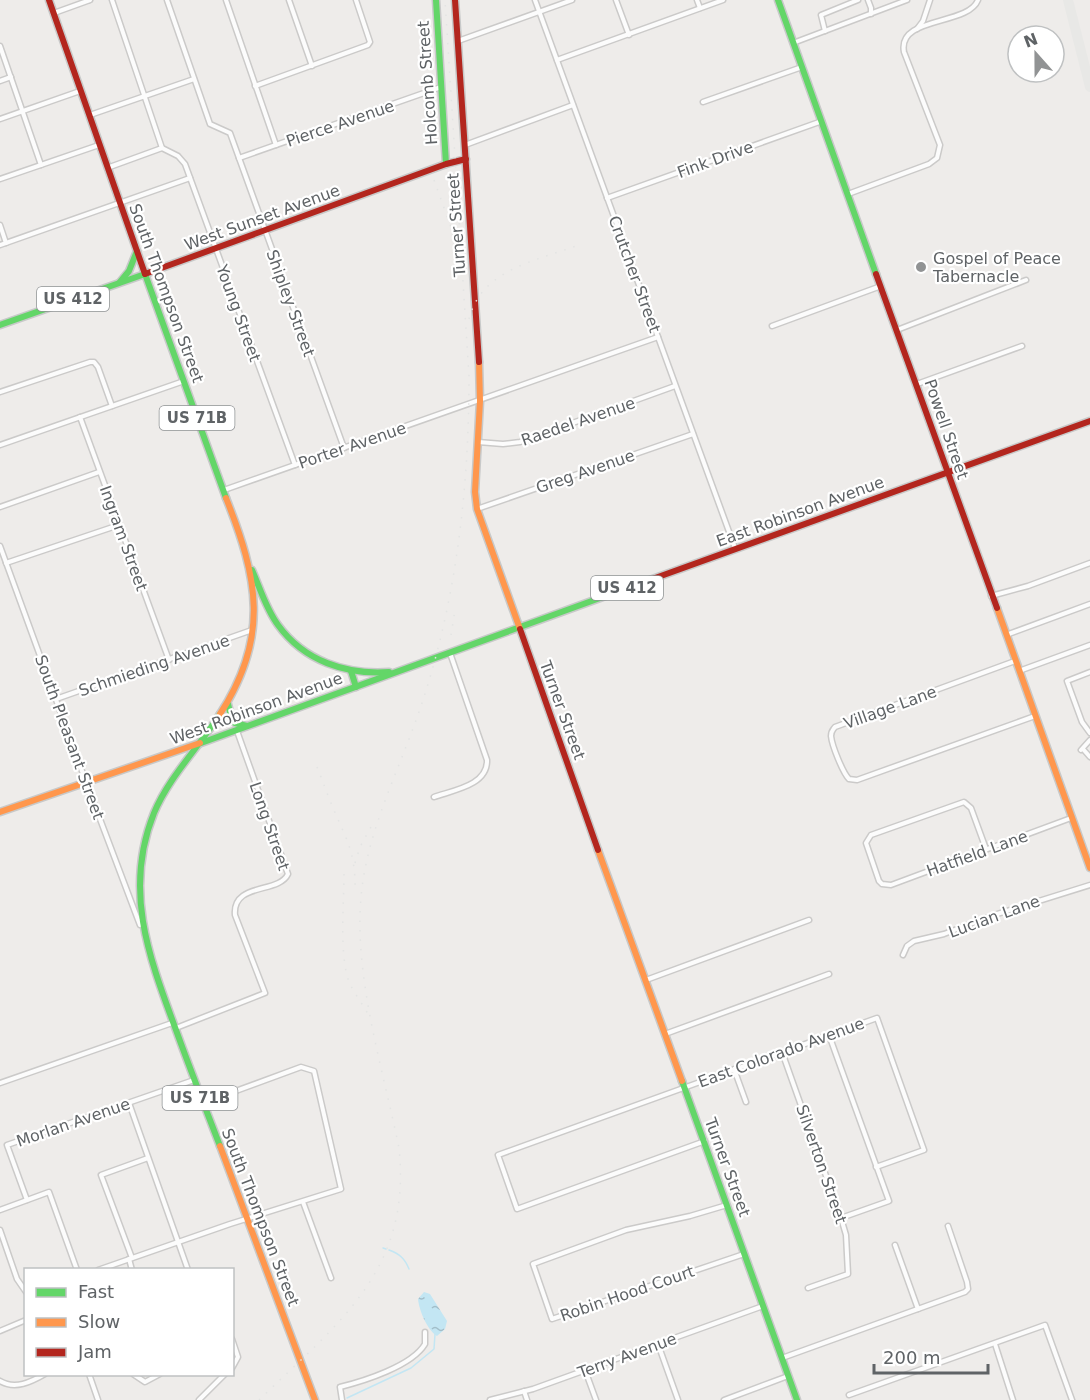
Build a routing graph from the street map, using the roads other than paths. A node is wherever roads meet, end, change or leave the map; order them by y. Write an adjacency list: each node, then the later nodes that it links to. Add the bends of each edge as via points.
1 (49, 0): 23 (main road, South Thompson Street / US 71B)
2 (90, 0): 23 (street)
3 (112, 0): 40 (street)
4 (167, 0): 35 (street, Shipley Street)
5 (226, 0): 37 (street)
6 (289, 0): 32 (street)
7 (356, 0): 32 (street, via 370,44)
8 (436, 0): 38 (main road, Holcomb Street)
9 (455, 0): 28 (main road, Turner Street)
10 (536, 0): 22 (street, Crutcher Street)
11 (572, 0): 22 (street)
12 (616, 0): 27 (street)
13 (697, 0): 21 (street)
14 (723, 0): 21 (street)
15 (778, 0): 29 (main road, Powell Street)
16 (858, 0): 26 (street, via 821,15)
17 (868, 0): 24 (street)
18 (907, 0): 24 (street)
19 (930, 0): 25 (street)
20 (978, 0): 25 (street, via 971,9)
21 (700, 9): 27 (street)
22 (540, 12): 28 (street); 31 (street, Crutcher Street)
23 (54, 13): 39 (main road, South Thompson Street / US 71B)
24 (871, 14): 26 (street)
25 (916, 29): 58 (street, via 906,37 903,48 940,145 939,155 930,164)
26 (825, 31): 29 (street)
27 (629, 35): 31 (street)
28 (458, 41): 49 (main road, Turner Street)
29 (793, 43): 33 (main road, Powell Street)
30 (0, 46): 34 (street)
31 (557, 60): 42 (street, Crutcher Street)
32 (312, 66): 37 (street)
33 (802, 67): 41 (street); 46 (main road, Powell Street)
34 (11, 77): 36 (street); 43 (street)
35 (194, 79): 40 (street); 51 (street, Shipley Street, via 210,124 230,133)
36 (0, 81)
37 (255, 86): 48 (street)
38 (442, 87): 48 (street, Pierce Avenue); 53 (main road, Holcomb Street)
39 (80, 91): 43 (street); 44 (main road, South Thompson Street / US 71B)
40 (144, 96): 44 (street); 50 (street)
41 (703, 102)
42 (573, 105): 49 (street); 59 (street, Crutcher Street)
43 (23, 111): 45 (street); 54 (street)
44 (89, 116): 47 (main road, South Thompson Street / US 71B)
45 (0, 119)
46 (822, 121): 58 (main road, Powell Street); 59 (street, Fink Drive)
47 (99, 145): 54 (street); 55 (main road, South Thompson Street / US 71B)
48 (276, 145): 51 (street, Pierce Avenue)
49 (465, 145): 52 (main road, Turner Street)
50 (162, 148): 55 (street); 56 (street, Young Street, via 182,160)
51 (238, 158): 62 (street, Shipley Street)
52 (465, 159): 53 (main road, West Sunset Avenue); 80 (main road, Turner Street)
53 (446, 164): 62 (main road, West Sunset Avenue)
54 (41, 165): 57 (street)
55 (107, 168): 60 (main road, South Thompson Street / US 71B)
56 (190, 178): 60 (street); 65 (street, Young Street)
57 (0, 179)
58 (848, 194): 70 (main road, Powell Street)
59 (607, 198): 74 (street, Crutcher Street)
60 (120, 203): 63 (street); 66 (main road, South Thompson Street / US 71B)
61 (0, 225): 63 (street)
62 (264, 231): 65 (main road, West Sunset Avenue); 87 (street, Shipley Street)
63 (6, 243): 64 (street)
64 (0, 245)
65 (215, 249): 67 (main road, West Sunset Avenue); 88 (street, Young Street)
66 (137, 251): 67 (main road, South Thompson Street / US 71B); 69 (main road, via 129,271)
67 (145, 274): 69 (main road, West Sunset Avenue / US 412); 76 (main road, South Thompson Street / US 71B)
68 (1026, 280): 73 (street)
69 (118, 283): 71 (main road, West Sunset Avenue / US 412)
70 (881, 286): 72 (street); 73 (main road, Powell Street)
71 (0, 325)
72 (772, 326)
73 (897, 330): 77 (main road, Powell Street)
74 (658, 337): 78 (street, Crutcher Street); 80 (street, Porter Avenue)
75 (1022, 346): 77 (street)
76 (183, 381): 81 (street); 91 (main road, South Thompson Street / US 71B)
77 (917, 384): 90 (main road, Powell Street)
78 (675, 386): 84 (street, Crutcher Street); 85 (street, Raedel Avenue, via 520,442)
79 (0, 393): 81 (street, via 93,362)
80 (480, 400): 85 (main road, Turner Street); 87 (street, Porter Avenue)
81 (112, 406): 82 (street)
82 (80, 417): 86 (street); 89 (street, Ingram Street)
83 (1090, 421): 90 (main road, East Robinson Avenue / US 412)
84 (693, 434): 93 (street, Greg Avenue); 96 (street, Crutcher Street)
85 (478, 442): 93 (main road, Turner Street)
86 (0, 445)
87 (344, 447): 88 (street, Porter Avenue)
88 (295, 465): 91 (street, Porter Avenue)
89 (99, 472): 92 (street); 94 (street, Ingram Street)
90 (948, 472): 96 (main road, East Robinson Avenue / US 412); 100 (main road, Powell Street)
91 (224, 491): 97 (main road, South Thompson Street / US 71B)
92 (0, 507)
93 (477, 509): 104 (main road, Turner Street)
94 (119, 525): 98 (street); 109 (street, Ingram Street)
95 (0, 546): 98 (street, South Pleasant Street)
96 (735, 548): 104 (main road, East Robinson Avenue / US 412)
97 (249, 562): 101 (main road, South Thompson Street / US 71B); 103 (main road, US 412)
98 (6, 563): 116 (street, South Pleasant Street)
99 (1090, 563): 100 (street)
100 (991, 596): 106 (main road, Powell Street)
101 (255, 603): 103 (main road); 105 (main road, South Thompson Street / US 71B)
102 (1090, 604): 106 (street)
103 (268, 607): 112 (main road, US 412, via 285,634 303,651)
104 (519, 627): 108 (main road, West Robinson Avenue / US 412); 136 (main road, Turner Street)
105 (252, 630): 109 (street, Schmieding Avenue); 117 (main road, South Thompson Street / US 71B, via 240,679)
106 (1006, 635): 110 (main road, Powell Street)
107 (1090, 645): 113 (street)
108 (449, 652): 111 (main road, West Robinson Avenue / US 412); 126 (street, via 488,768 478,780)
109 (169, 660): 116 (street, Schmieding Avenue)
110 (1015, 661): 113 (main road, Powell Street); 118 (street, Village Lane, via 835,727 831,737 844,773 857,780)
111 (403, 669): 112 (main road, US 412, via 368,674); 115 (main road, West Robinson Avenue / US 412)
112 (353, 671): 115 (main road)
113 (1018, 671): 118 (main road, Powell Street)
114 (1090, 672): 121 (street, via 1067,681)
115 (359, 686): 119 (main road, West Robinson Avenue)
116 (56, 699): 125 (street, South Pleasant Street)
117 (228, 704): 119 (main road, via 234,723); 123 (main road, South Thompson Street / US 71B)
118 (1035, 716): 128 (main road, Powell Street)
119 (252, 725): 120 (main road, West Robinson Avenue)
120 (237, 731): 123 (main road, West Robinson Avenue); 137 (street, Long Street, via 288,874 283,880 240,898 234,907 265,993)
121 (1090, 733)
122 (1090, 740): 124 (street, via 1082,749)
123 (200, 743): 125 (main road, West Robinson Avenue); 133 (main road, South Thompson Street / US 71B, via 153,814 139,879)
124 (1090, 757)
125 (86, 782): 127 (main road, West Robinson Avenue); 133 (street, South Pleasant Street)
126 (434, 797)
127 (0, 812)
128 (1071, 818): 129 (street, Hatfield Lane); 130 (main road, Powell Street)
129 (986, 849): 129 (street, Hatfield Lane, via 971,808 961,802 866,840 877,876 882,884 891,885)
130 (1090, 868)
131 (1090, 885): 134 (street, Lucian Lane, via 914,941)
132 (809, 920): 136 (street)
133 (141, 927): 137 (main road, South Thompson Street / US 71B)
134 (903, 955)
135 (829, 974): 138 (street)
136 (646, 980): 138 (main road, Turner Street)
137 (174, 1025): 142 (main road, South Thompson Street / US 71B); 143 (street)
138 (665, 1034): 144 (main road, Turner Street)
139 (829, 1035): 140 (street, East Colorado Avenue); 150 (street); 150 (street, East Colorado Avenue, via 877,1018 924,1150)
140 (782, 1052): 141 (street, East Colorado Avenue); 155 (street, Silverton Street)
141 (734, 1069): 144 (street, East Colorado Avenue); 145 (street)
142 (194, 1080): 146 (street, Morlan Avenue); 147 (main road, South Thompson Street / US 71B)
143 (0, 1083)
144 (685, 1087): 148 (main road, Turner Street); 148 (street, East Colorado Avenue, via 498,1155 517,1209)
145 (746, 1102)
146 (129, 1103): 149 (street); 151 (street, Morlan Avenue, via 7,1145)
147 (202, 1104): 152 (street, via 301,1067 314,1071 341,1189); 156 (main road, South Thompson Street / US 71B)
148 (705, 1141): 153 (main road, Turner Street)
149 (148, 1158): 159 (street); 162 (street, via 101,1175)
150 (876, 1167): 155 (street, via 889,1201)
151 (27, 1200): 154 (street); 163 (street, via 49,1192)
152 (303, 1202): 156 (street); 167 (street)
153 (727, 1205): 161 (main road, Turner Street); 161 (street, Robin Hood Court, via 626,1230 533,1264 552,1319)
154 (0, 1210)
155 (841, 1218): 168 (street, Silverton Street, via 848,1274)
156 (248, 1219): 159 (street); 192 (main road, South Thompson Street / US 71B)
157 (948, 1226): 171 (street, via 968,1289)
158 (0, 1230): 169 (street)
159 (179, 1241): 162 (street); 166 (street)
160 (895, 1245): 171 (street)
161 (745, 1253): 170 (main road, Turner Street)
162 (130, 1258): 164 (street); 165 (street)
163 (77, 1268)
164 (101, 1268)
165 (132, 1268)
166 (189, 1268)
167 (331, 1278)
168 (808, 1288)
169 (24, 1289)
170 (764, 1305): 175 (street, Terry Avenue); 178 (main road, Turner Street)
171 (918, 1310): 178 (street)
172 (24, 1321): 173 (street)
173 (0, 1331)
174 (425, 1332): 193 (street, via 423,1349 393,1368 340,1387)
175 (658, 1344): 180 (street, Terry Avenue); 197 (street)
176 (995, 1344): 189 (street); 200 (street); 201 (street, via 1045,1325)
177 (234, 1345): 179 (street, via 238,1357)
178 (782, 1358): 186 (main road, Turner Street)
179 (234, 1364)
180 (585, 1370): 188 (street, Terry Avenue); 196 (street)
181 (41, 1376): 187 (street, via 15,1385)
182 (90, 1376): 190 (street)
183 (136, 1376): 184 (street, via 145,1383)
184 (156, 1376)
185 (223, 1376): 191 (street)
186 (789, 1376): 198 (street); 199 (main road, Turner Street)
187 (0, 1381)
188 (524, 1391): 194 (street, Terry Avenue); 195 (street)
189 (849, 1395)
190 (98, 1400)
191 (199, 1400)
192 (315, 1400)
193 (342, 1400)
194 (490, 1400)
195 (527, 1400)
196 (597, 1400)
197 (678, 1400)
198 (724, 1400)
199 (797, 1400)
200 (1013, 1400)
201 (1072, 1400)

